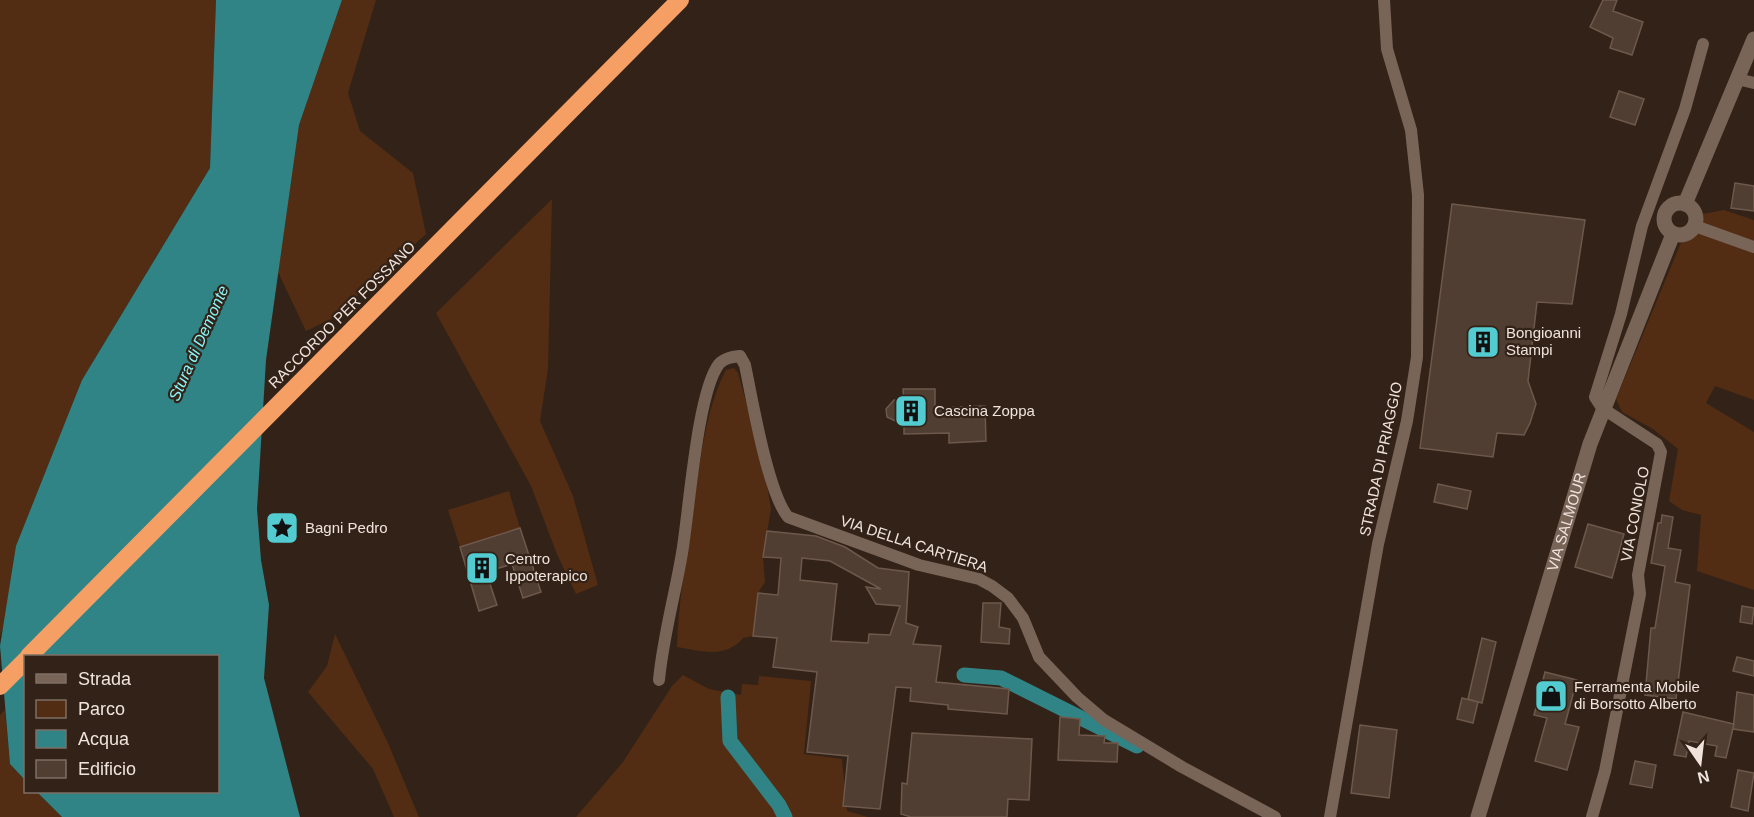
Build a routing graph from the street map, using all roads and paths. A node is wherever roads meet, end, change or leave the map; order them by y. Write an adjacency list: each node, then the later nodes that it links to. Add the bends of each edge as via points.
1 (680, 0): 12 (highway, RACCORDO PER FOSSANO)
2 (1384, 0): 17 (street, STRADA DI PRIAGGIO, via 1387,49 1411,130 1418,195 1417,357 1407,421 1378,544)
3 (1754, 39): 5 (main road)
4 (1703, 44): 11 (street, via 1685,109 1642,226 1621,314 1595,397)
5 (1737, 79): 6 (street); 7 (main road)
6 (1754, 83)
7 (1685, 204): 8 (main road, via 1695,213); 9 (main road, via 1670,207 1664,216 1665,226)
8 (1695, 226): 9 (main road, via 1688,233); 10 (street)
9 (1673, 234): 11 (main road, VIA SALMOUR)
10 (1754, 247)
11 (1602, 408): 18 (main road, VIA SALMOUR); 19 (street, VIA CONIOLO, via 1657,444 1661,452 1638,575 1640,594 1605,771)
12 (31, 655)
13 (24, 662): 15 (highway)
14 (658, 680): 16 (street, VIA DELLA CARTIERA, via 700,427 712,379 720,364 740,356 775,490 788,517 919,565 979,579 992,586 1008,598 1023,618 1039,657 1104,720)
15 (0, 686)
16 (1275, 817)
17 (1330, 817)
18 (1478, 817)
19 (1592, 817)

